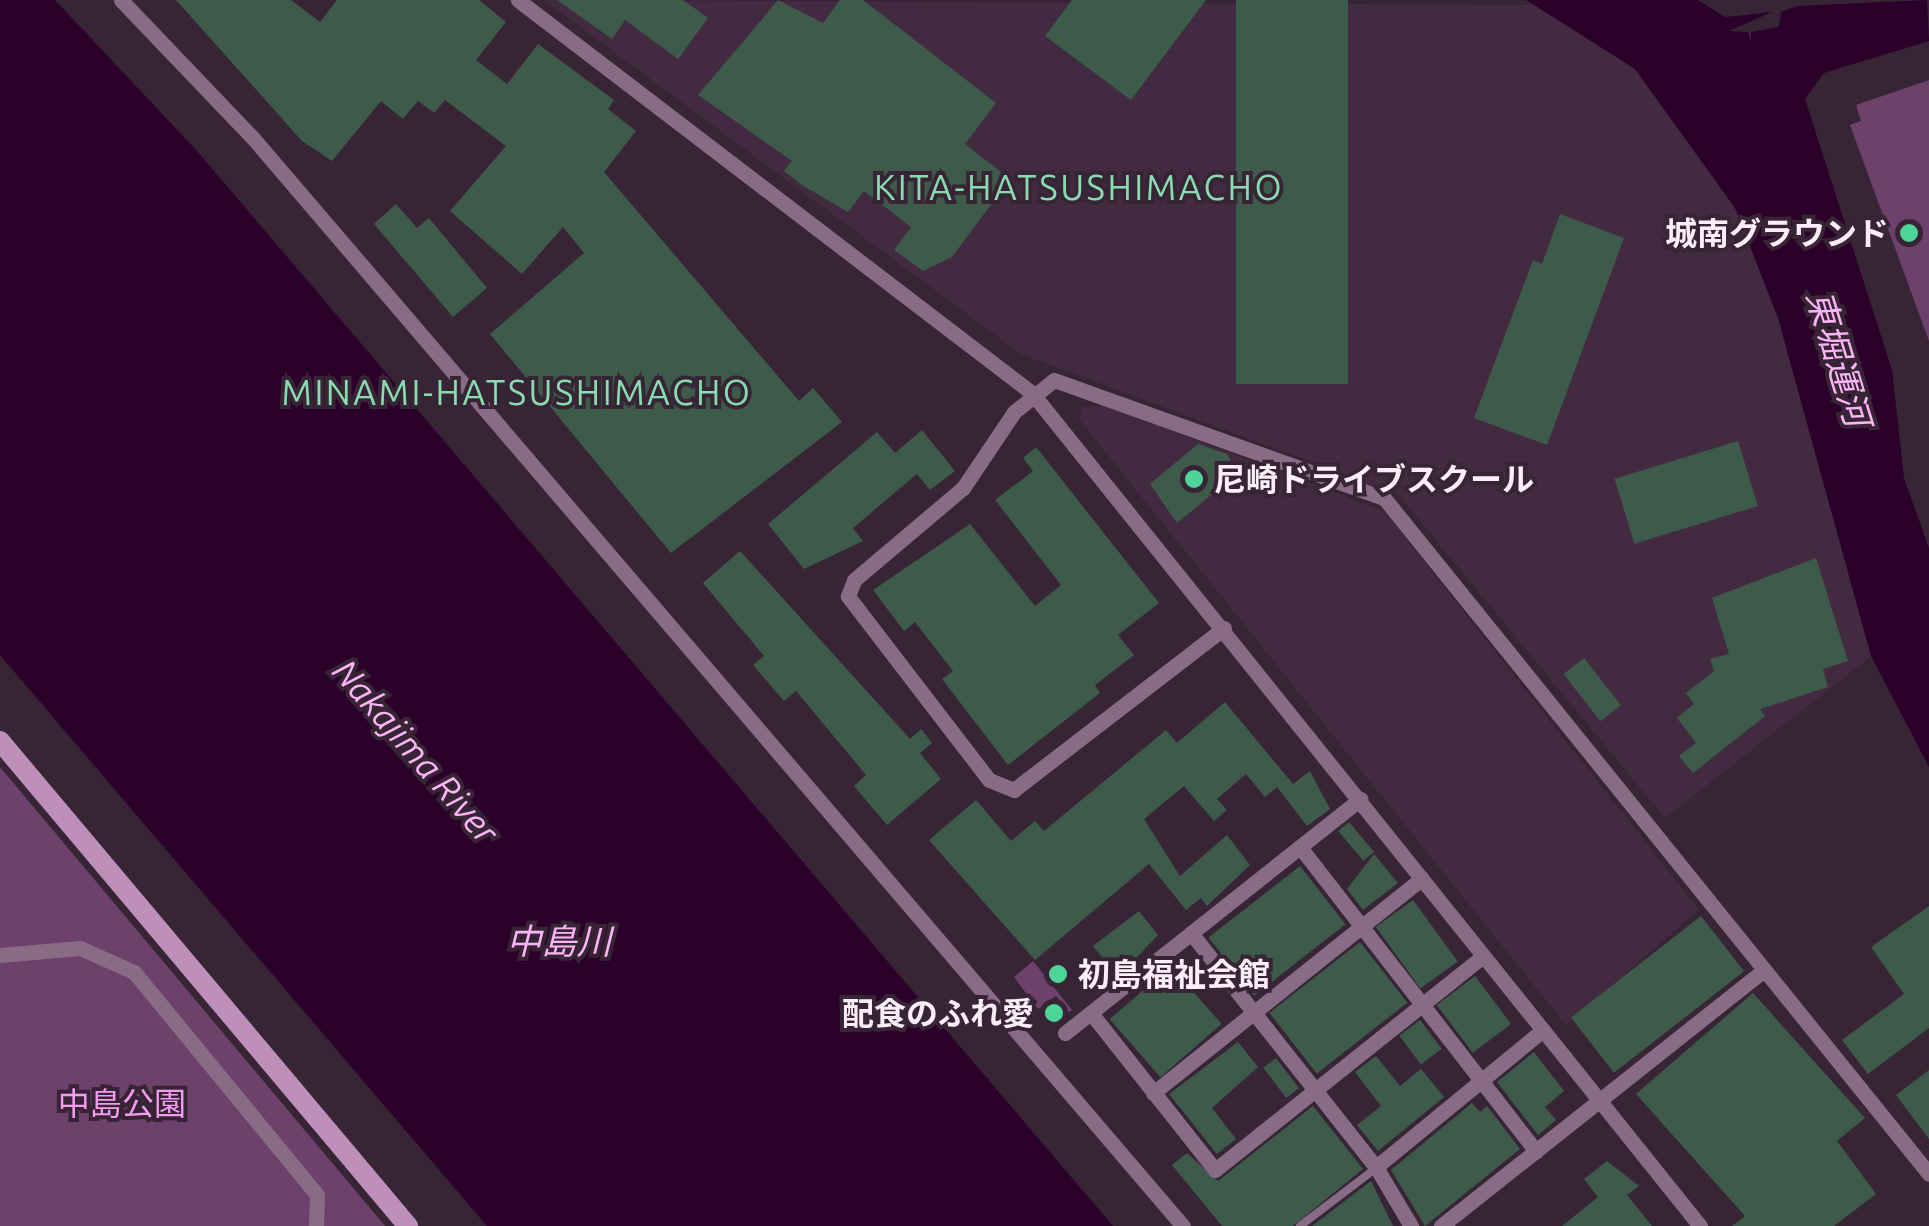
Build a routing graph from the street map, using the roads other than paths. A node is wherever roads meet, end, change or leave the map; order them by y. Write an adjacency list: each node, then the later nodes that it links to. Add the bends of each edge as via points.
1 (121, 0): 28 (street, via 253,138)
2 (518, 0): 3 (street)
3 (1032, 393): 4 (street); 4 (street, via 963,488 854,580 848,596 989,780 1026,785); 13 (street, via 1054,380 1090,386 1391,504)
4 (1224, 628): 6 (street)
5 (0, 740): 27 (street)
6 (1360, 799): 7 (street); 8 (street)
7 (1300, 847): 9 (street); 10 (street)
8 (1422, 878): 9 (street); 12 (street)
9 (1360, 930): 14 (street); 15 (street)
10 (1191, 934): 15 (street); 16 (street)
11 (0, 955): 26 (street, via 80,948 134,972 317,1196)
12 (1484, 956): 14 (street); 17 (street)
13 (1764, 970): 22 (street); 25 (street)
14 (1421, 1006): 19 (street); 20 (street)
15 (1256, 1012): 20 (street); 21 (street)
16 (1090, 1014): 18 (street); 21 (street)
17 (1543, 1030): 19 (street); 22 (street)
18 (1064, 1033)
19 (1483, 1080): 23 (street); 24 (street)
20 (1317, 1089): 21 (street, via 1214,1170); 24 (street)
21 (1153, 1093)
22 (1600, 1102): 23 (street); 32 (street)
23 (1536, 1151): 31 (street)
24 (1376, 1167): 29 (lane); 30 (street)
25 (1929, 1174)
26 (316, 1226)
27 (408, 1226)
28 (1183, 1226)
29 (1300, 1226)
30 (1411, 1226)
31 (1440, 1226)
32 (1700, 1226)

